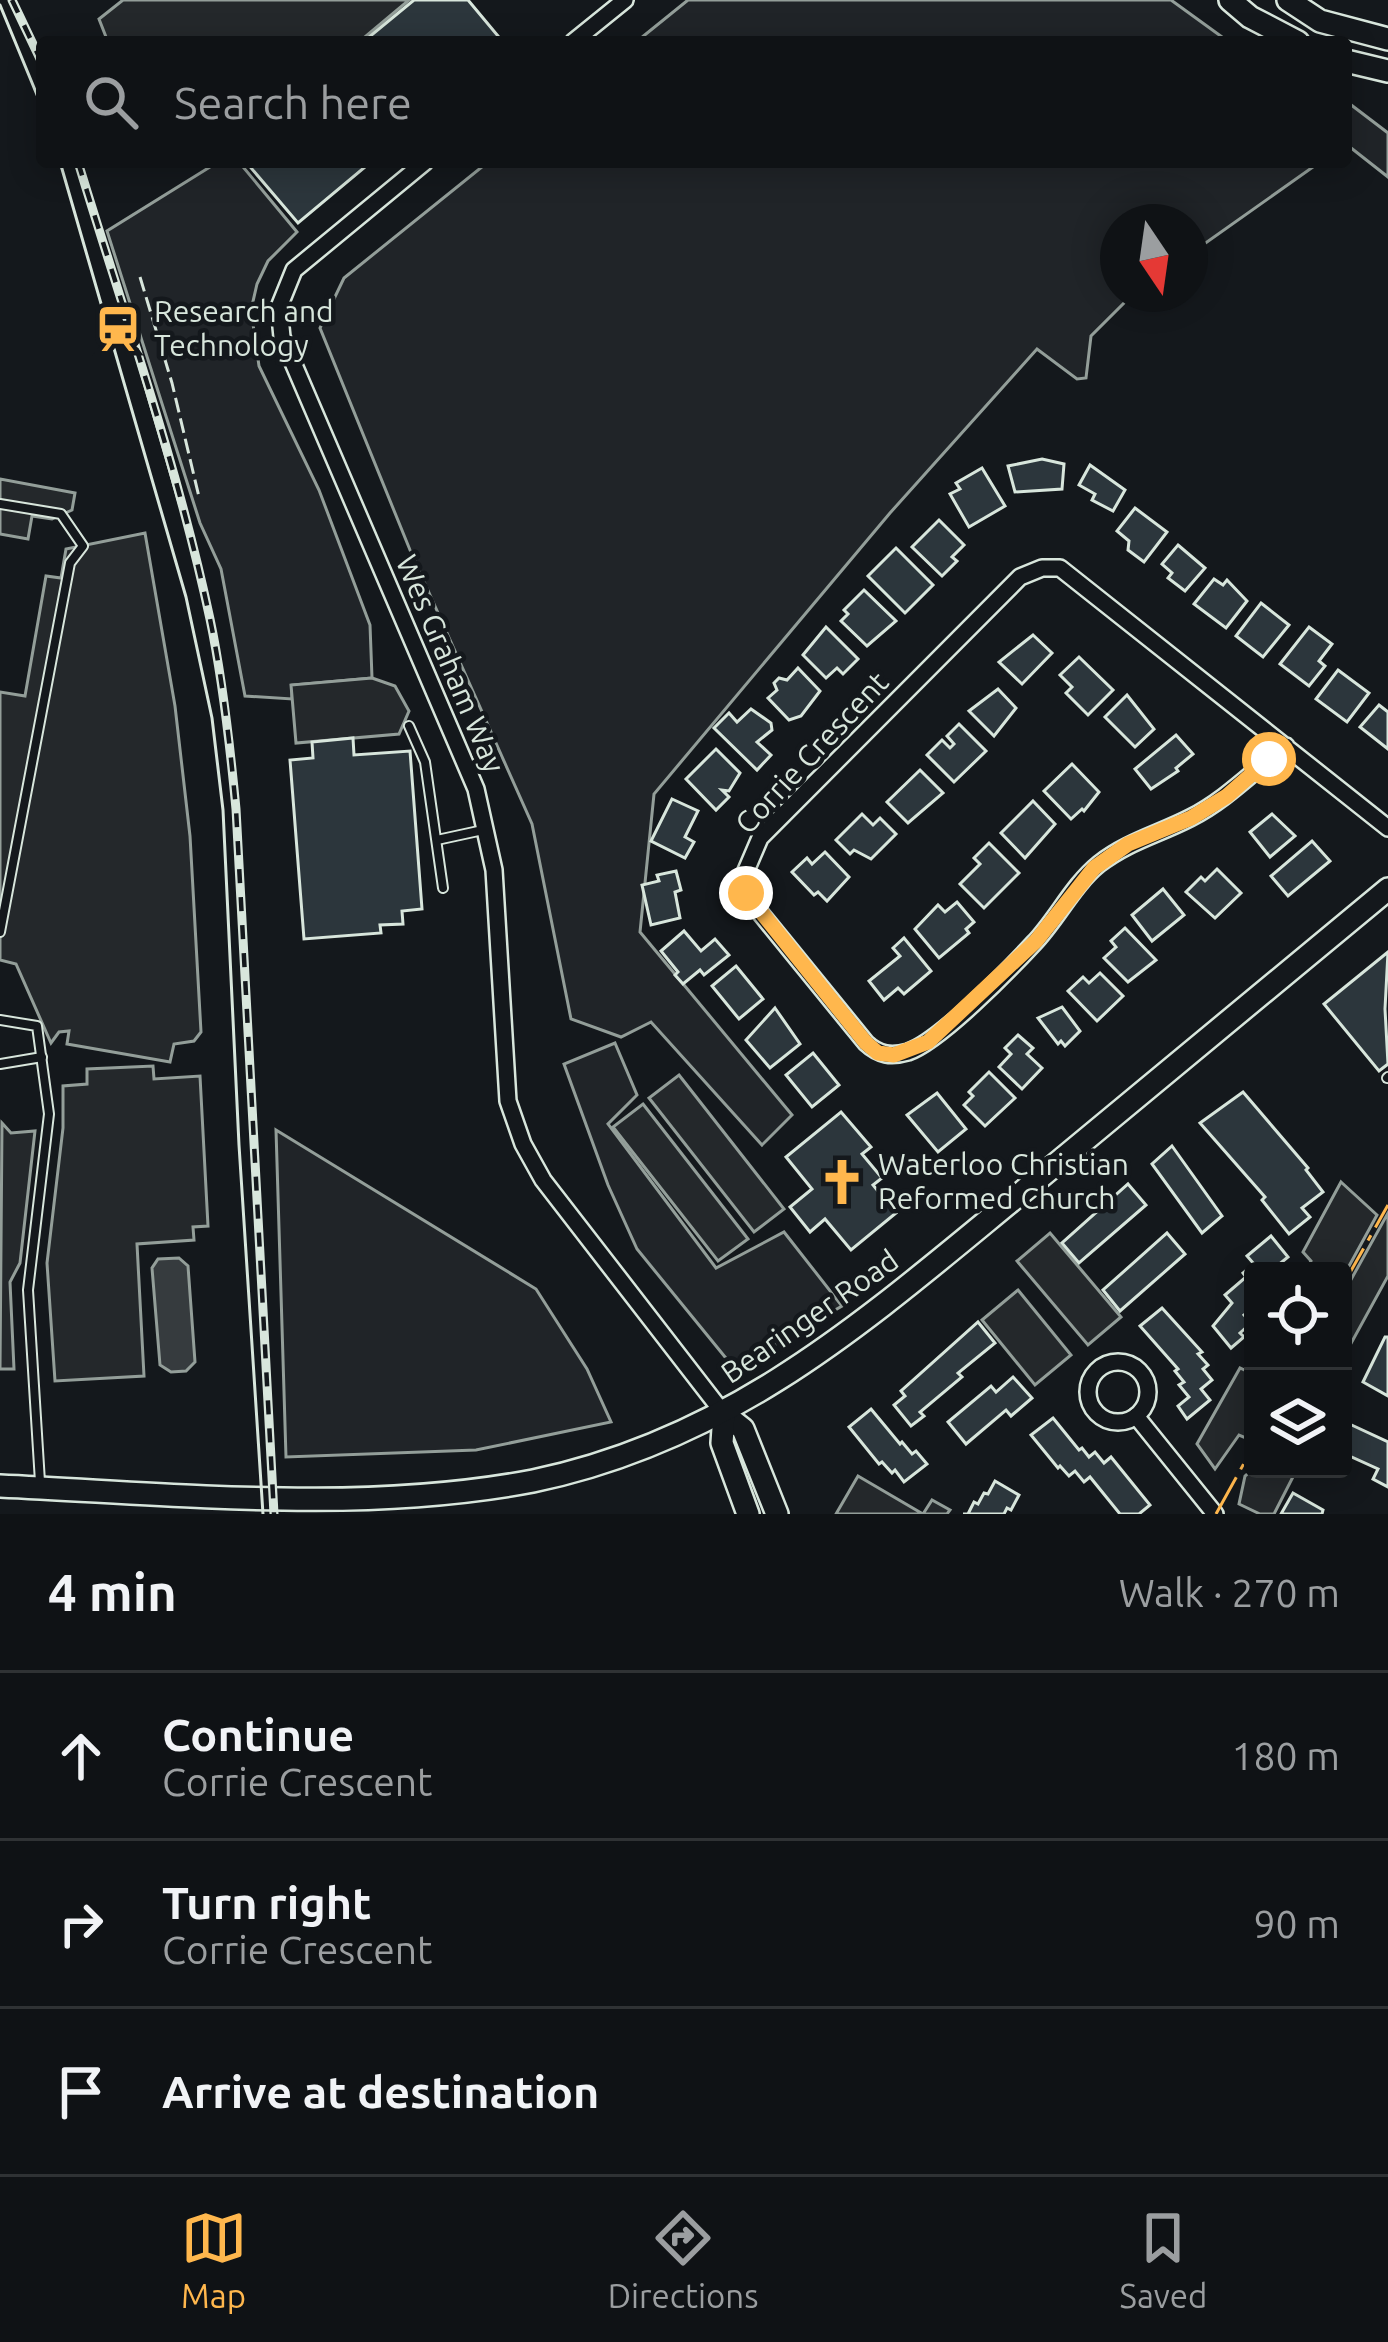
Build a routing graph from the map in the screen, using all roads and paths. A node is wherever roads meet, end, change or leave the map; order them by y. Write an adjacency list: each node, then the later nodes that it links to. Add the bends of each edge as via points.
1 (625, 0): 4 (street)
2 (1230, 0): 5 (street)
3 (1288, 0): 6 (street, via 1320,21)
4 (580, 36)
5 (1286, 36)
6 (1388, 39)
7 (1352, 62): 8 (street)
8 (1388, 71)
9 (418, 168): 14 (street, Wes Graham Way, via 294,270 279,322 476,789)
10 (0, 504): 18 (lane, via 61,514 83,547 70,563)
11 (410, 727): 15 (lane)
12 (1286, 746): 12 (street, Corrie Crescent, via 1060,568 1042,568 1020,577 760,838 742,880 748,898 866,1043 900,1054 928,1042 1036,941 1094,868 1227,796); 13 (street, Corrie Crescent)
13 (1388, 828)
14 (484, 829): 15 (lane); 22 (street, Wes Graham Way, via 494,870 508,1101 523,1144)
15 (437, 840): 16 (lane)
16 (443, 888)
17 (1388, 890): 22 (street, Bearinger Road, via 873,1314)
18 (0, 932)
19 (0, 1020): 20 (lane, via 37,1026)
20 (42, 1057): 21 (lane); 25 (lane, via 49,1114 28,1290)
21 (0, 1064)
22 (724, 1414): 25 (street, Bearinger Road, via 589,1468 378,1502); 26 (street, via 722,1443); 27 (street, via 743,1429)
23 (1136, 1416): 28 (street)
24 (0, 1486): 25 (street, Bearinger Road)
25 (40, 1488)
26 (748, 1514)
27 (777, 1514)
28 (1215, 1514)

